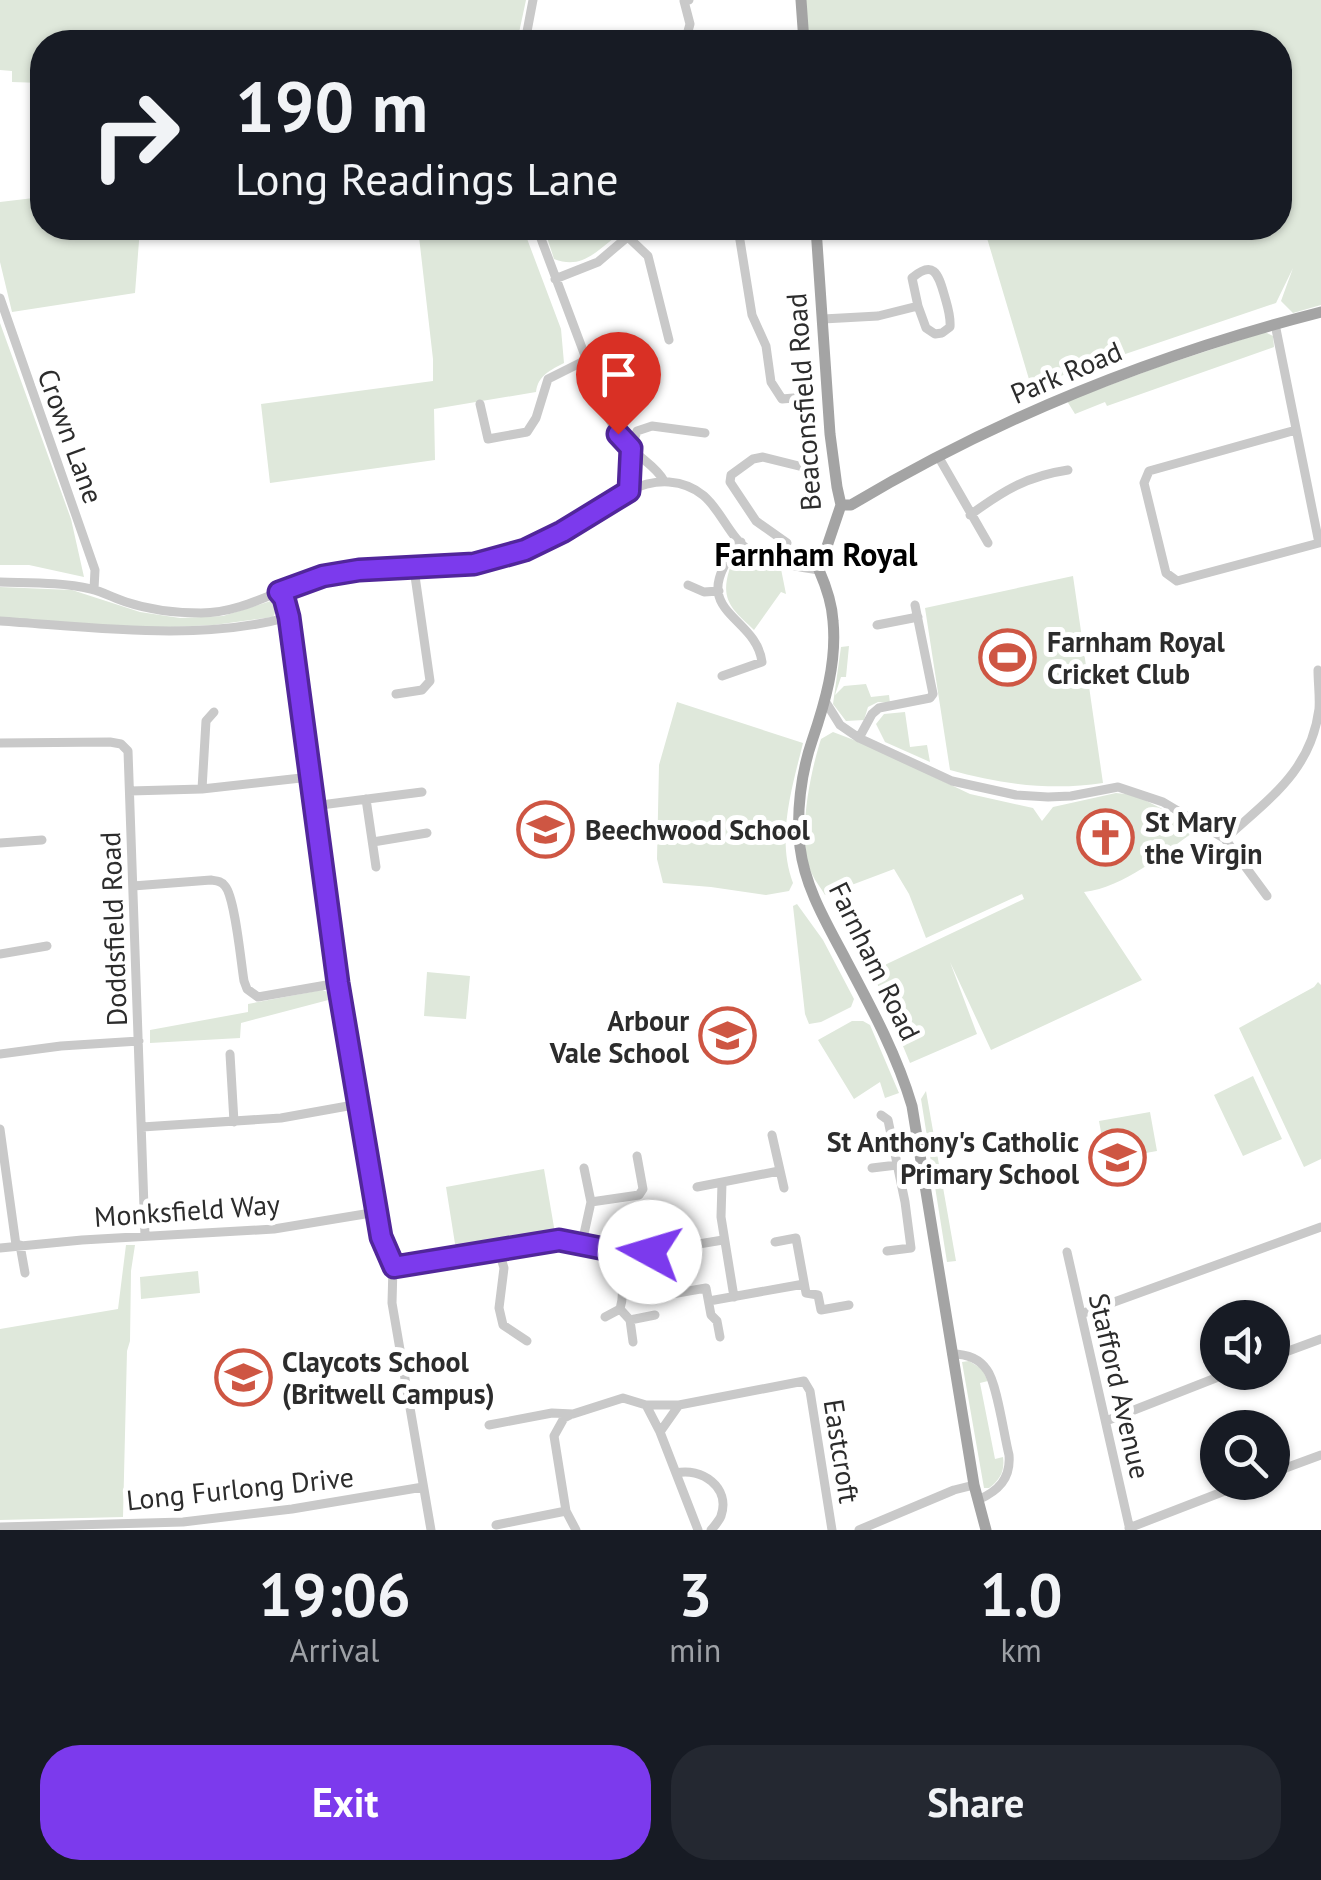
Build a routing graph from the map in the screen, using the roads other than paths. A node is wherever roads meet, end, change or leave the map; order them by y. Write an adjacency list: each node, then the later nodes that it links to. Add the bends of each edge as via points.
1 (533, 0): 4 (street)
2 (689, 0): 5 (street)
3 (801, 0): 6 (main road)
4 (527, 30)
5 (688, 30)
6 (803, 30)
7 (541, 240): 12 (street)
8 (624, 240): 12 (street, via 598,262)
9 (631, 240): 18 (street, via 648,256)
10 (740, 240): 20 (street, via 770,382 779,402)
11 (817, 240): 16 (main road, Beaconsfield Road)
12 (555, 279): 19 (street)
13 (0, 298): 41 (street, Crown Lane, via 95,570)
14 (918, 306): 14 (street, via 912,278 933,270 950,327 934,334); 16 (street)
15 (1321, 312): 17 (main road, Park Road)
16 (823, 319): 30 (main road, Beaconsfield Road)
17 (1274, 324): 22 (street); 25 (main road, Park Road, via 1118,376)
18 (669, 340)
19 (586, 360): 21 (street, via 548,378 527,432 488,439); 24 (street, via 608,417)
20 (805, 396)
21 (480, 404)
22 (1296, 430): 22 (street, via 1149,472 1144,483 1170,578 1318,544)
23 (705, 434): 24 (street, via 652,426 637,432)
24 (631, 448): 28 (street); 29 (street)
25 (938, 456): 30 (main road, Park Road); 32 (street)
26 (811, 469): 31 (street, via 752,459 730,482)
27 (1068, 470): 32 (street, via 1005,490)
28 (664, 482): 29 (street); 33 (street, via 703,494)
29 (629, 491): 37 (street, via 525,550 474,564)
30 (841, 505): 38 (main road, Beaconsfield Road)
31 (750, 510): 33 (street); 35 (street)
32 (970, 515): 36 (street)
33 (728, 525): 34 (street)
34 (741, 542): 38 (street, via 783,564); 42 (street, via 721,572)
35 (787, 543)
36 (988, 543)
37 (414, 569): 43 (street, via 323,576); 51 (street, via 430,682)
38 (819, 570): 52 (main road, Farnham Road, via 834,622)
39 (0, 582): 41 (street)
40 (688, 585): 42 (street)
41 (94, 589): 43 (street, via 129,603 206,613)
42 (719, 591): 50 (street, via 727,613 760,648 762,662)
43 (279, 592): 45 (street)
44 (916, 605): 46 (street)
45 (289, 617): 47 (street, via 141,630); 58 (street)
46 (918, 617): 48 (street); 56 (street, via 933,694 879,708)
47 (0, 621)
48 (878, 624)
49 (1316, 670): 65 (street, via 1318,709 1301,761 1291,779)
50 (722, 676)
51 (396, 694)
52 (825, 701): 54 (street); 55 (main road, Farnham Road)
53 (214, 712): 59 (street, via 206,721)
54 (840, 725): 55 (street); 56 (street)
55 (816, 730): 92 (main road, Farnham Road, via 800,814 809,886 902,1074)
56 (859, 738): 65 (street, via 952,781 1016,795 1048,798 1118,787 1162,802)
57 (0, 743): 60 (street, Doddsfield Road, via 121,744 128,752)
58 (310, 777): 59 (street); 63 (street)
59 (202, 789): 60 (street)
60 (130, 792): 70 (street, Doddsfield Road)
61 (422, 792): 62 (street)
62 (366, 799): 63 (street); 67 (street)
63 (314, 806): 74 (street)
64 (427, 832): 67 (street)
65 (1225, 838): 71 (street)
66 (42, 840): 68 (street)
67 (373, 842): 69 (street)
68 (0, 843)
69 (376, 867)
70 (133, 886): 74 (street, via 222,882 244,981 258,997); 75 (street, Doddsfield Road)
71 (1266, 896)
72 (47, 946): 73 (street)
73 (0, 954)
74 (338, 983): 78 (street)
75 (140, 1041): 76 (street); 81 (street, Doddsfield Road)
76 (0, 1054)
77 (230, 1054): 80 (street)
78 (359, 1104): 80 (street); 95 (street)
79 (882, 1115): 85 (street)
80 (234, 1122): 81 (street)
81 (142, 1127): 97 (street, Doddsfield Road)
82 (0, 1129): 101 (street)
83 (772, 1135): 88 (street)
84 (637, 1156): 93 (street, via 644,1189 639,1195)
85 (898, 1165): 87 (street); 94 (street)
86 (584, 1168): 93 (street)
87 (872, 1168)
88 (779, 1172): 89 (street); 91 (street)
89 (722, 1182): 90 (street); 98 (street)
90 (697, 1186)
91 (784, 1188)
92 (926, 1198): 94 (street); 124 (main road, Farnham Road)
93 (591, 1202): 100 (street)
94 (905, 1202): 103 (street, via 911,1248)
95 (377, 1212): 97 (street, Monksfield Way, via 274,1229); 107 (street)
96 (1321, 1227): 115 (street)
97 (145, 1236): 101 (street, Monksfield Way)
98 (723, 1240): 105 (street); 111 (street)
99 (775, 1242): 109 (street, via 796,1238)
100 (582, 1243): 104 (street, via 559,1240); 105 (street)
101 (18, 1245): 102 (street, Monksfield Way); 108 (street)
102 (0, 1248)
103 (887, 1251)
104 (499, 1252): 107 (street); 119 (street, via 503,1325)
105 (620, 1252): 114 (street)
106 (1067, 1252): 115 (street, Stafford Avenue)
107 (394, 1267): 138 (street, via 392,1303)
108 (26, 1273)
109 (804, 1284): 111 (street); 113 (street, via 806,1294 818,1295 821,1310)
110 (666, 1296): 112 (street, via 706,1288)
111 (734, 1297): 112 (street)
112 (709, 1301): 120 (street)
113 (848, 1305)
114 (620, 1309): 117 (street); 118 (street)
115 (1081, 1314): 130 (street, Stafford Avenue)
116 (654, 1315): 118 (street)
117 (606, 1318)
118 (630, 1320): 122 (street)
119 (523, 1335)
120 (720, 1337)
121 (1321, 1339): 123 (street)
122 (634, 1342)
123 (1290, 1350)
124 (952, 1354): 137 (main road, Farnham Road); 139 (street, via 974,1358 989,1372 1010,1462 1001,1486)
125 (1200, 1384): 130 (street)
126 (646, 1405): 127 (street); 129 (street, via 623,1398); 132 (street)
127 (679, 1405): 132 (street); 150 (street, Eastcroft, via 804,1381)
128 (545, 1414): 129 (street); 131 (street); 133 (street)
129 (573, 1414): 133 (street)
130 (1106, 1421): 145 (street, Stafford Avenue)
131 (488, 1425)
132 (660, 1432): 136 (street)
133 (554, 1436): 141 (street)
134 (1321, 1455): 135 (street)
135 (1290, 1466)
136 (676, 1473): 148 (street); 149 (street, via 706,1475 718,1487 721,1518)
137 (974, 1485): 139 (main road, Farnham Road); 151 (street)
138 (424, 1487): 143 (street, Long Furlong Drive); 146 (street)
139 (978, 1500): 152 (main road, Farnham Road)
140 (1203, 1500): 145 (street)
141 (566, 1511): 142 (street); 147 (street)
142 (496, 1525)
143 (184, 1526): 144 (street, Long Furlong Drive)
144 (0, 1527)
145 (1130, 1529)
146 (430, 1530)
147 (576, 1530)
148 (698, 1530)
149 (711, 1530)
150 (832, 1530)
151 (859, 1530)
152 (986, 1530)

